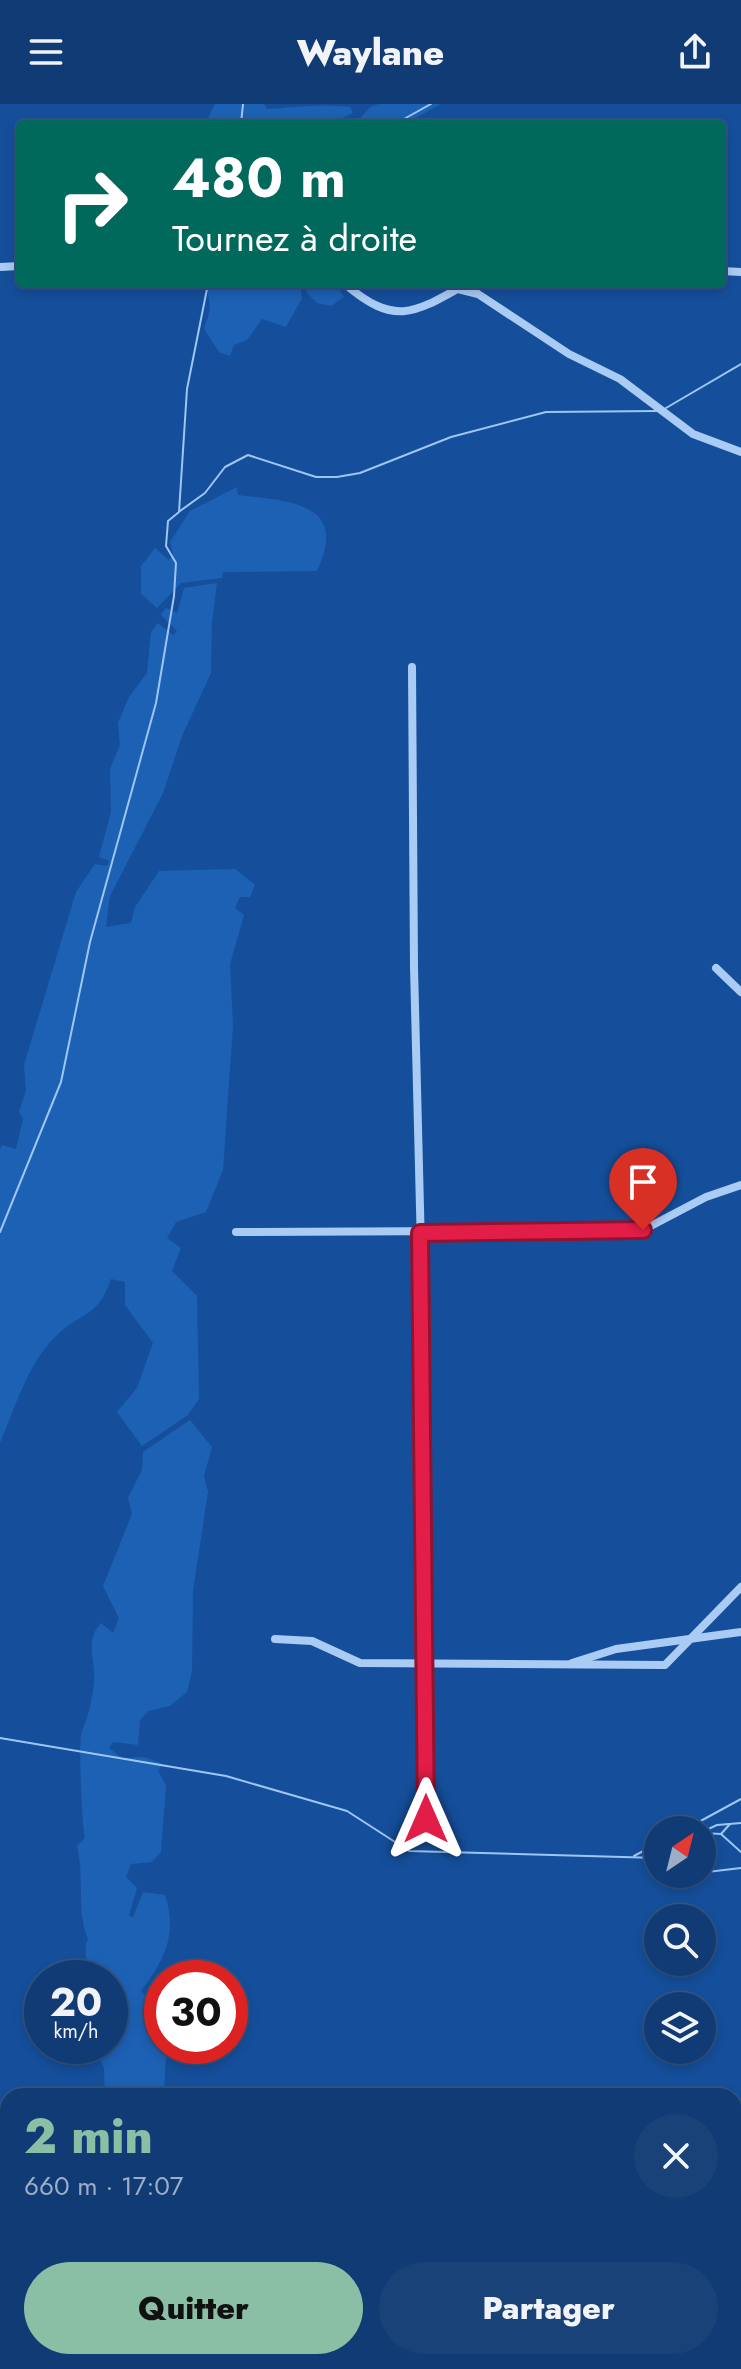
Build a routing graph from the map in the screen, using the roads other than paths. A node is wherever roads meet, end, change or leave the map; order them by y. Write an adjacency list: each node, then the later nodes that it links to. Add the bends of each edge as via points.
1 (350, 288): 2 (street, via 375,307 398,313 431,306)
2 (459, 288)
3 (466, 288): 4 (street, via 569,354 620,379 693,434)
4 (741, 452)
5 (412, 667): 10 (street)
6 (716, 968): 7 (street)
7 (741, 992)
8 (741, 1185): 10 (street, via 643,1230)
9 (236, 1232): 10 (street)
10 (420, 1233): 15 (street)
11 (741, 1587): 13 (street)
12 (741, 1632): 13 (street)
13 (692, 1638): 16 (street, via 616,1649); 16 (street, via 665,1665)
14 (275, 1639): 15 (street, via 312,1641 360,1663)
15 (425, 1664): 16 (street); 17 (street)
16 (568, 1665)
17 (426, 1819)

